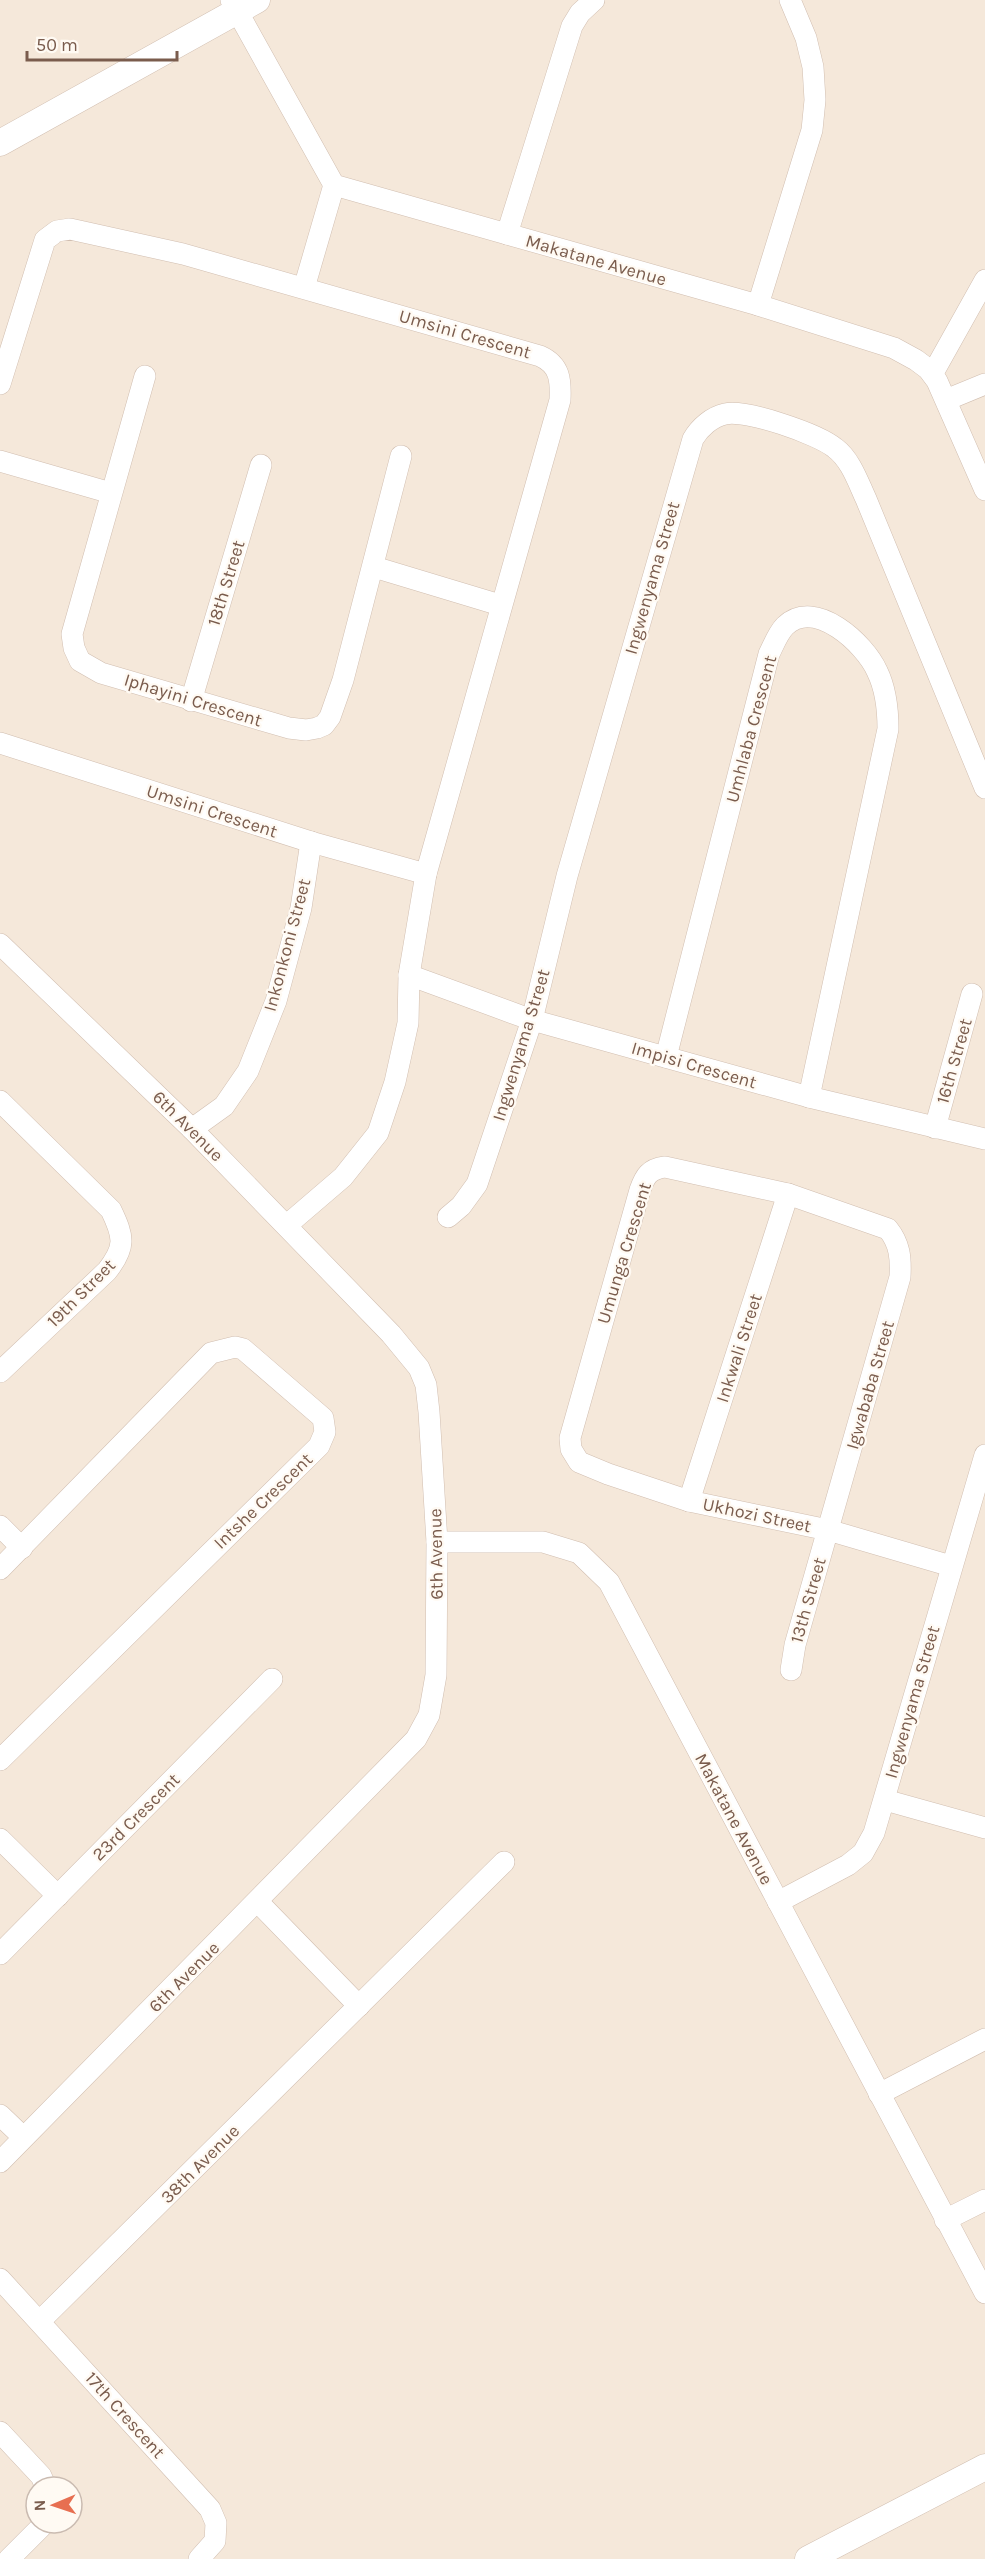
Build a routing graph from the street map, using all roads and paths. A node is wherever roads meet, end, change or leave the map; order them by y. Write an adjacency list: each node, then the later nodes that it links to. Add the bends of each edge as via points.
1 (594, 0): 6 (street, via 573,26)
2 (790, 0): 9 (street, via 813,67 812,130)
3 (241, 3): 4 (street); 5 (street)
4 (0, 143)
5 (334, 185): 6 (street, Makatane Avenue); 8 (street)
6 (507, 234): 9 (street, Makatane Avenue)
7 (985, 280): 10 (street)
8 (304, 288): 12 (street, Umsini Crescent, via 183,254 70,229 57,231 45,240 39,253); 21 (street, Umsini Crescent, via 540,356 556,368 560,400)
9 (758, 305): 10 (street, Makatane Avenue, via 894,348)
10 (933, 374): 14 (street, Makatane Avenue)
11 (145, 376): 19 (street, Iphayini Crescent)
12 (0, 383)
13 (985, 384): 14 (street)
14 (946, 400): 18 (street, Makatane Avenue)
15 (401, 456): 20 (street, Iphayini Crescent)
16 (0, 461): 19 (street)
17 (261, 465): 22 (street, 18th Street)
18 (985, 490)
19 (111, 493): 22 (street, Iphayini Crescent, via 72,634 76,656 101,673)
20 (374, 567): 21 (street); 22 (street, Iphayini Crescent, via 343,680 324,725 306,730 289,728)
21 (500, 605): 26 (street, Umsini Crescent)
22 (191, 700)
23 (0, 743): 25 (street, Umsini Crescent)
24 (985, 788): 30 (street, Ingwenyama Street, via 846,459 835,447 784,425 734,413 715,418 693,439 567,876)
25 (311, 842): 26 (street, Umsini Crescent); 35 (street, Inkonkoni Street, via 301,908 276,1001 248,1071 224,1106)
26 (426, 874): 28 (street, Umsini Crescent)
27 (0, 944): 35 (street, 6th Avenue)
28 (409, 975): 30 (street, Impisi Crescent); 39 (street, Umsini Crescent, via 408,1023 378,1133 343,1177)
29 (972, 994): 34 (street, 16th Street)
30 (532, 1020): 31 (street, Impisi Crescent); 38 (street, Ingwenyama Street, via 477,1184)
31 (666, 1057): 32 (street, Impisi Crescent); 32 (street, Umhlaba Crescent, via 769,654 778,635 791,622 821,619 847,633 876,669 885,689 888,729)
32 (809, 1097): 34 (street, Impisi Crescent)
33 (0, 1101): 41 (street, 19th Street, via 111,1210 122,1242 107,1271)
34 (935, 1128): 36 (street, Impisi Crescent)
35 (192, 1129): 39 (street, 6th Avenue)
36 (985, 1139)
37 (788, 1194): 40 (street, Umunga Crescent, via 888,1229); 42 (street, Umunga Crescent, via 665,1167 654,1168 645,1176 570,1438); 44 (street, Inkwali Street)
38 (448, 1217)
39 (287, 1225): 47 (street, 6th Avenue, via 419,1368 428,1403)
40 (896, 1239): 46 (street, Igwababa Street, via 901,1255 900,1277)
41 (0, 1372)
42 (571, 1449): 44 (street, Ukhozi Street, via 579,1462)
43 (985, 1455): 49 (street, Ingwenyama Street)
44 (689, 1501): 46 (street, Ukhozi Street)
45 (0, 1526): 48 (street)
46 (828, 1530): 49 (street, Ukhozi Street); 51 (street, 13th Street)
47 (437, 1542): 59 (street, 6th Avenue, via 436,1675 426,1721 399,1759); 60 (street, Makatane Avenue, via 543,1542 579,1552 609,1582)
48 (22, 1548): 50 (street, Intshe Crescent); 53 (street, Intshe Crescent, via 211,1353 243,1349 322,1418 325,1432 320,1446)
49 (951, 1566): 54 (street, Ingwenyama Street)
50 (0, 1569)
51 (790, 1670)
52 (272, 1679): 58 (street, 23rd Crescent)
53 (0, 1760)
54 (885, 1800): 55 (street); 60 (street, Ingwenyama Street, via 863,1853 832,1875)
55 (985, 1828)
56 (0, 1839): 58 (street)
57 (504, 1862): 62 (street, 38th Avenue)
58 (58, 1896): 61 (street, 23rd Crescent)
59 (258, 1902): 62 (street); 66 (street, 6th Avenue)
60 (778, 1902): 64 (street, Makatane Avenue)
61 (0, 1954)
62 (359, 2006): 72 (street, 38th Avenue)
63 (985, 2039): 64 (street)
64 (879, 2094): 69 (street, Makatane Avenue)
65 (0, 2115): 66 (street)
66 (23, 2137): 67 (street, 6th Avenue)
67 (0, 2163)
68 (985, 2200): 69 (street)
69 (945, 2220): 71 (street, Makatane Avenue)
70 (0, 2279): 72 (street, 17th Crescent)
71 (985, 2293)
72 (40, 2321): 78 (street, 17th Crescent, via 210,2509 216,2523 215,2541)
73 (0, 2432): 75 (street)
74 (985, 2467): 79 (street)
75 (40, 2475)
76 (33, 2535): 77 (street)
77 (9, 2559)
78 (199, 2559)
79 (808, 2559)

